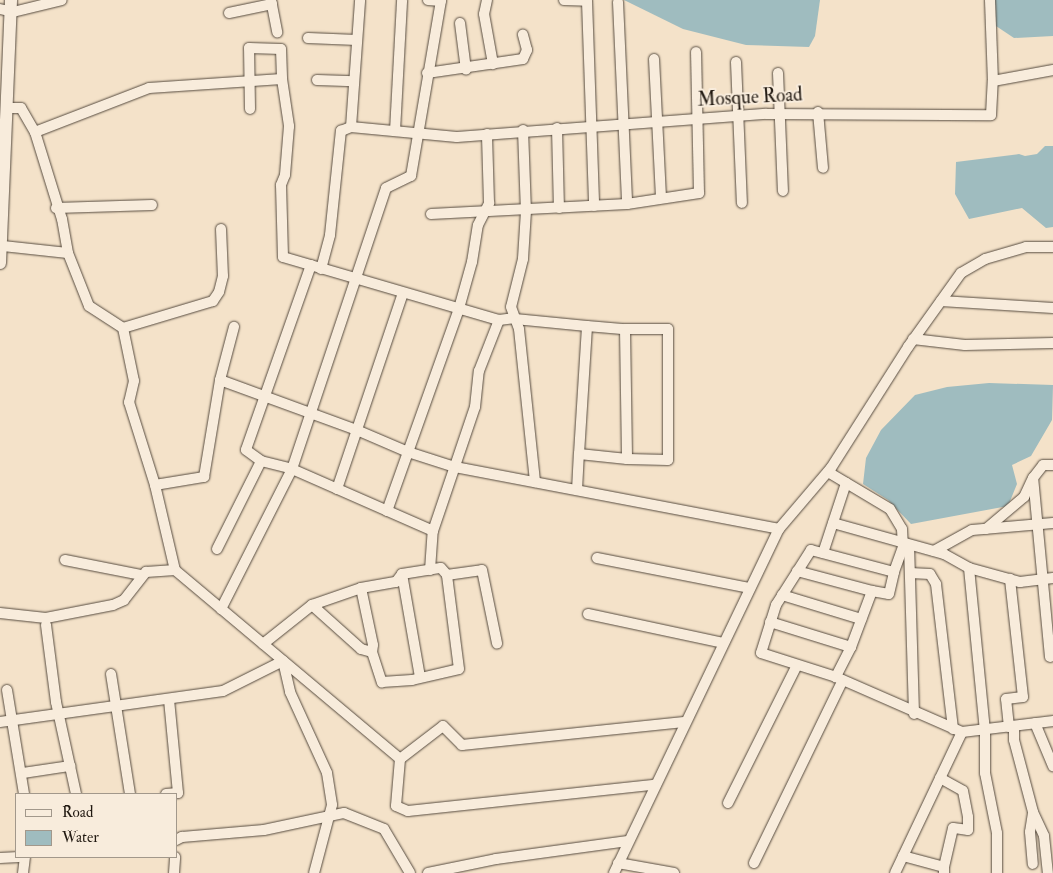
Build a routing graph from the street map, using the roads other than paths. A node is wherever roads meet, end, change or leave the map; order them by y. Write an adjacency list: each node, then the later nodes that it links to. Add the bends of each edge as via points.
1 (62, 0): 11 (street)
2 (360, 0): 18 (street)
3 (402, 0): 45 (street)
4 (428, 0): 5 (street)
5 (441, 0): 25 (street)
6 (487, 0): 22 (street, via 484,14)
7 (564, 0): 42 (street, via 587,1)
8 (990, 0): 31 (street)
9 (272, 2): 13 (street); 15 (street)
10 (618, 2): 40 (street)
11 (12, 6): 12 (street); 32 (street)
12 (0, 9)
13 (229, 13)
14 (460, 23): 23 (street)
15 (278, 32)
16 (523, 35): 22 (street, via 527,50 523,59)
17 (308, 38): 18 (street)
18 (357, 40): 30 (street)
19 (696, 52): 37 (street)
20 (654, 59): 39 (street)
21 (736, 62): 36 (street)
22 (493, 64): 23 (street)
23 (466, 70): 25 (street)
24 (1053, 70): 31 (street)
25 (427, 73): 47 (street)
26 (778, 73): 35 (street)
27 (282, 78): 29 (street); 29 (street, via 281,49 249,48); 66 (street, via 289,126 285,175 281,185 283,257)
28 (318, 80): 30 (street)
29 (250, 81): 33 (street); 46 (street, via 149,88)
30 (354, 81): 41 (street)
31 (993, 81): 34 (street, Mosque Road, via 991,115 894,117)
32 (7, 108): 38 (street); 46 (street, via 21,108)
33 (250, 110)
34 (818, 112): 35 (street, Mosque Road); 49 (street)
35 (780, 113): 36 (street, Mosque Road); 50 (street)
36 (738, 115): 37 (street, Mosque Road); 52 (street)
37 (697, 118): 39 (street, Mosque Road); 51 (street, via 699,193)
38 (3, 123): 62 (street)
39 (657, 123): 40 (street, Mosque Road); 51 (street)
40 (624, 126): 42 (street, Mosque Road); 53 (street)
41 (351, 127): 45 (street, Mosque Road); 66 (street, via 341,130 330,235)
42 (590, 127): 43 (street, Mosque Road); 55 (street)
43 (557, 128): 44 (street, Mosque Road); 57 (street)
44 (523, 130): 48 (street, Mosque Road); 58 (street)
45 (395, 131): 47 (street, Mosque Road)
46 (35, 132): 56 (street)
47 (416, 132): 48 (street, Mosque Road, via 457,137); 67 (street, via 411,176 386,188)
48 (487, 134): 59 (street, via 489,202)
49 (823, 168)
50 (783, 191)
51 (661, 197): 53 (street)
52 (742, 203)
53 (627, 204): 55 (street)
54 (152, 205): 56 (street)
55 (594, 206): 57 (street)
56 (56, 208): 64 (street, via 62,219)
57 (559, 208): 58 (street)
58 (526, 211): 59 (street); 72 (street, via 523,259 511,307)
59 (484, 213): 60 (street); 70 (street, via 478,225)
60 (430, 214)
61 (221, 229): 76 (street, via 223,276 220,292 213,301)
62 (3, 246): 64 (street); 65 (street)
63 (1053, 247): 69 (street, via 1026,247 985,259 961,273)
64 (68, 253): 76 (street, via 89,306)
65 (0, 262)
66 (316, 267): 67 (street); 81 (street)
67 (356, 280): 68 (street); 82 (street)
68 (403, 293): 70 (street); 83 (street)
69 (941, 301): 71 (street); 78 (street)
70 (459, 308): 73 (street); 84 (street)
71 (1053, 308)
72 (515, 318): 73 (street); 74 (street); 93 (street, via 519,330)
73 (499, 320): 89 (street, via 479,371 475,407)
74 (587, 326): 77 (street); 85 (street)
75 (234, 327): 80 (street)
76 (123, 328): 95 (street, via 134,381 129,402)
77 (626, 330): 86 (street); 86 (street, via 668,329 668,460)
78 (913, 339): 79 (street, via 965,346); 91 (street)
79 (1053, 343)
80 (220, 380): 81 (street); 95 (street, via 204,477)
81 (265, 399): 82 (street); 87 (street, via 246,450)
82 (311, 415): 83 (street); 90 (street)
83 (359, 431): 84 (street); 96 (street)
84 (408, 452): 89 (street); 98 (street)
85 (579, 454): 86 (street); 97 (street)
86 (627, 459)
87 (262, 461): 90 (street); 106 (street)
88 (1053, 465): 92 (street, via 1043,465)
89 (455, 467): 93 (street); 104 (street)
90 (292, 469): 96 (street); 128 (street)
91 (828, 472): 94 (street); 102 (street)
92 (1033, 478): 101 (street); 103 (street, via 1024,497)
93 (535, 482): 97 (street)
94 (846, 483): 99 (street); 105 (street, via 890,510 902,529)
95 (155, 485): 112 (street)
96 (337, 489): 98 (street)
97 (577, 490): 102 (street)
98 (387, 511): 104 (street)
99 (833, 523): 105 (street); 108 (street)
100 (1053, 523): 101 (street)
101 (1036, 524): 103 (street); 122 (street)
102 (779, 529): 124 (street)
103 (986, 529): 107 (street, via 972,530)
104 (433, 531): 113 (street)
105 (906, 544): 107 (street); 115 (street); 116 (street)
106 (217, 549)
107 (934, 550): 111 (street)
108 (823, 553): 114 (street, via 811,550); 115 (street)
109 (596, 558): 124 (street)
110 (64, 560): 118 (street)
111 (968, 568): 121 (street); 157 (street)
112 (175, 570): 118 (street); 128 (street)
113 (430, 570): 117 (street); 119 (street, via 441,568)
114 (797, 571): 125 (street); 126 (street)
115 (894, 572): 125 (street, via 888,594)
116 (910, 573): 149 (street); 156 (street, via 930,574 936,584)
117 (402, 574): 123 (street, via 396,582); 143 (street)
118 (141, 575): 129 (street, via 124,600 113,605 46,618)
119 (447, 575): 135 (street, via 482,570); 143 (street, via 459,669)
120 (1053, 578): 122 (street)
121 (1010, 579): 122 (street, via 1020,582); 155 (street, via 1023,697 1006,699)
122 (1042, 579): 139 (street)
123 (361, 588): 127 (street); 138 (street)
124 (750, 588): 134 (street)
125 (872, 591): 131 (street)
126 (782, 595): 131 (street); 132 (street)
127 (312, 605): 136 (street); 138 (street, via 361,648)
128 (221, 609): 136 (street)
129 (0, 613)
130 (588, 614): 134 (street)
131 (861, 619): 137 (street)
132 (770, 622): 137 (street); 141 (street, via 762,654)
133 (46, 625): 148 (street, via 56,702)
134 (723, 642): 153 (street)
135 (497, 643)
136 (263, 644): 140 (street)
137 (851, 648): 144 (street)
138 (372, 652): 143 (street, via 382,682)
139 (1050, 657)
140 (283, 661): 146 (street, via 223,691); 158 (street); 170 (street, via 290,692 327,773 332,805)
141 (796, 667): 144 (street); 168 (street)
142 (111, 674): 147 (street)
143 (420, 677)
144 (840, 678): 149 (street); 179 (street)
145 (7, 690): 150 (street)
146 (169, 700): 147 (street); 167 (street)
147 (117, 708): 148 (street); 166 (street)
148 (61, 714): 150 (street); 159 (street)
149 (914, 714): 156 (street)
150 (11, 721): 152 (street); 161 (street)
151 (1053, 721): 154 (street)
152 (0, 722)
153 (684, 722): 158 (street, via 462,746 443,726); 163 (street)
154 (1035, 724): 155 (street); 160 (street)
155 (1012, 726): 157 (street); 169 (street)
156 (957, 730): 157 (street); 162 (street)
157 (985, 730): 190 (street, via 985,773 997,833)
158 (400, 759): 163 (street, via 396,806 408,812)
159 (70, 766): 161 (street); 165 (street)
160 (1053, 766)
161 (22, 773): 164 (street)
162 (940, 778): 173 (street); 181 (street, via 964,791 968,824 968,830 952,828)
163 (653, 785): 172 (street)
164 (24, 793)
165 (76, 793)
166 (130, 793)
167 (178, 793)
168 (728, 803)
169 (1033, 812): 180 (street, via 1030,832); 191 (street, via 1044,836)
170 (329, 818): 171 (street, via 264,830); 184 (street); 185 (street, via 344,813 384,829)
171 (178, 839)
172 (628, 841): 178 (street); 186 (street, via 496,858)
173 (903, 856): 181 (street); 189 (street)
174 (15, 857): 175 (street)
175 (0, 858)
176 (25, 858): 182 (street)
177 (175, 858): 183 (street)
178 (618, 863): 187 (street); 188 (street)
179 (754, 863)
180 (1033, 864)
181 (944, 870)
182 (23, 873)
183 (174, 873)
184 (314, 873)
185 (410, 873)
186 (428, 873)
187 (614, 873)
188 (674, 873)
189 (895, 873)
190 (996, 873)
191 (1048, 873)

